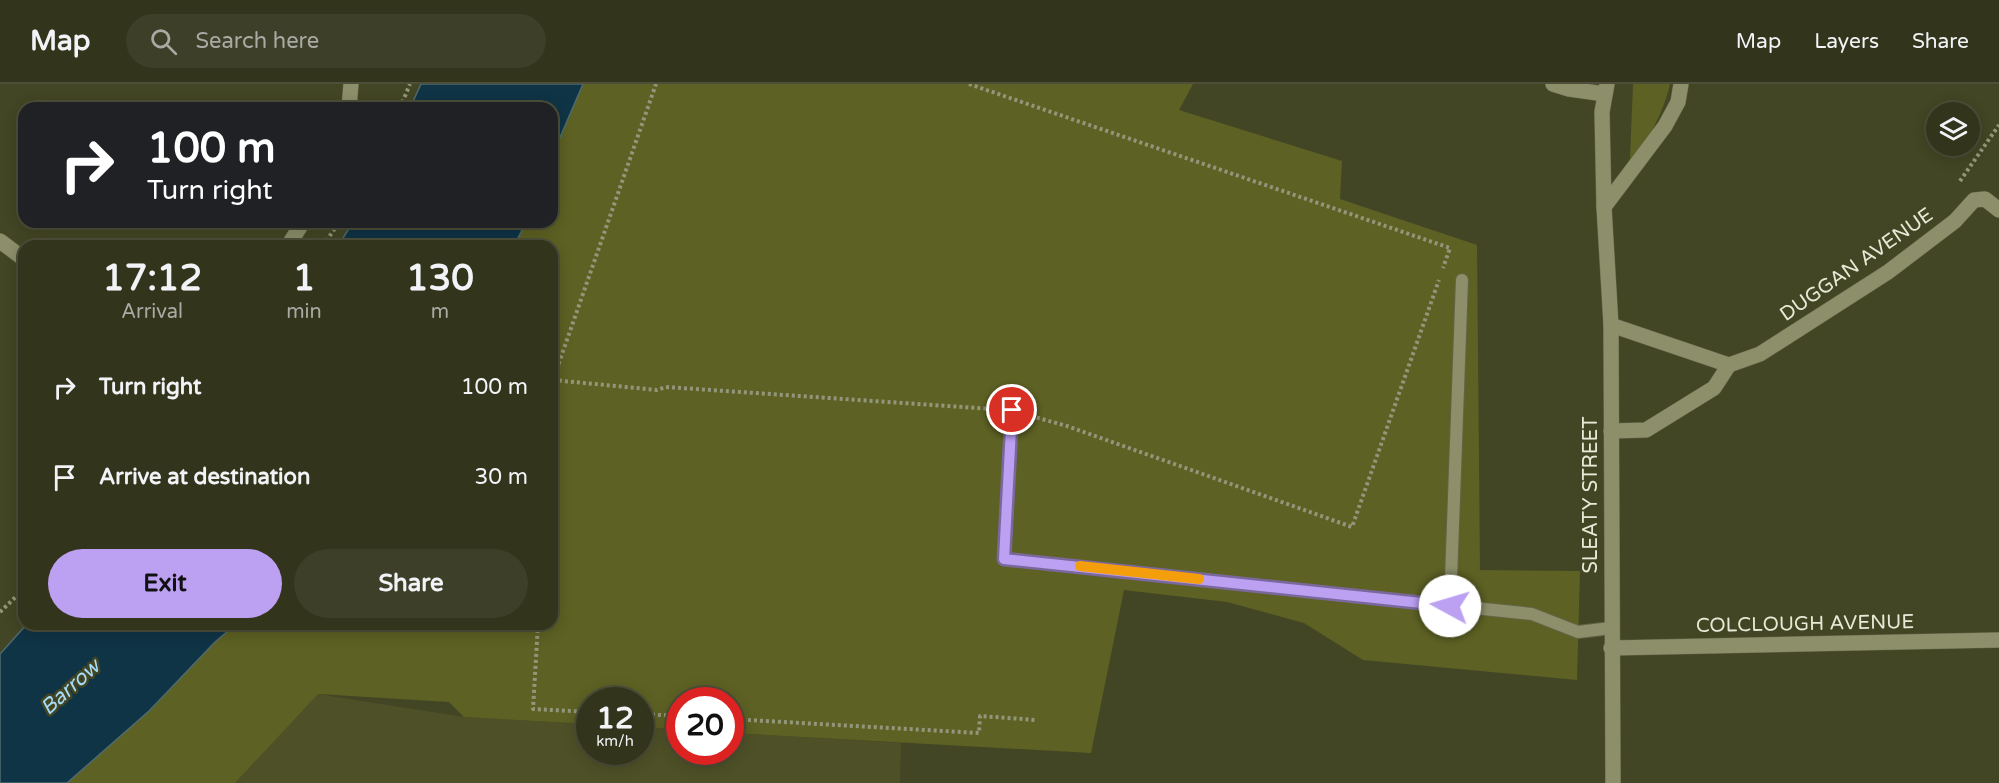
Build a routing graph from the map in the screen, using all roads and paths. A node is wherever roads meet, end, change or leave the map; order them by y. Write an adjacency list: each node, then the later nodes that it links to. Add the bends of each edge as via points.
1 (351, 84): 8 (street)
2 (410, 84): 9 (path)
3 (656, 84): 19 (path)
4 (969, 84): 21 (path, via 1450,248 1352,527)
5 (1552, 84): 7 (street, via 1569,89)
6 (1681, 84): 11 (street, via 1678,102 1665,126)
7 (1606, 89): 11 (street, SLEATY STREET, via 1602,112)
8 (350, 102)
9 (402, 102)
10 (1999, 125): 13 (path, via 1960,181)
11 (1604, 207): 17 (street, SLEATY STREET)
12 (1999, 210): 13 (street, DUGGAN AVENUE, via 1986,199 1974,200)
13 (1955, 221): 18 (street, DUGGAN AVENUE, via 1830,310 1760,354)
14 (0, 241): 15 (street)
15 (18, 254)
16 (1462, 280): 24 (lane)
17 (1611, 325): 18 (street); 22 (street, SLEATY STREET)
18 (1729, 365): 22 (street, via 1714,388 1646,430)
19 (558, 366)
20 (558, 380): 21 (path, via 657,390 666,387)
21 (1012, 410): 24 (lane, via 1004,559)
22 (1611, 431): 26 (street, SLEATY STREET)
23 (18, 595): 25 (path)
24 (1450, 606): 26 (lane, via 1532,614 1578,632)
25 (0, 612)
26 (1611, 628): 29 (street, SLEATY STREET)
27 (538, 630): 30 (path, via 533,708)
28 (1999, 640): 29 (street, COLCLOUGH AVENUE)
29 (1611, 648): 33 (street, SLEATY STREET)
30 (576, 711)
31 (744, 720): 32 (path, via 978,733 980,716)
32 (1036, 720)
33 (1613, 783)

